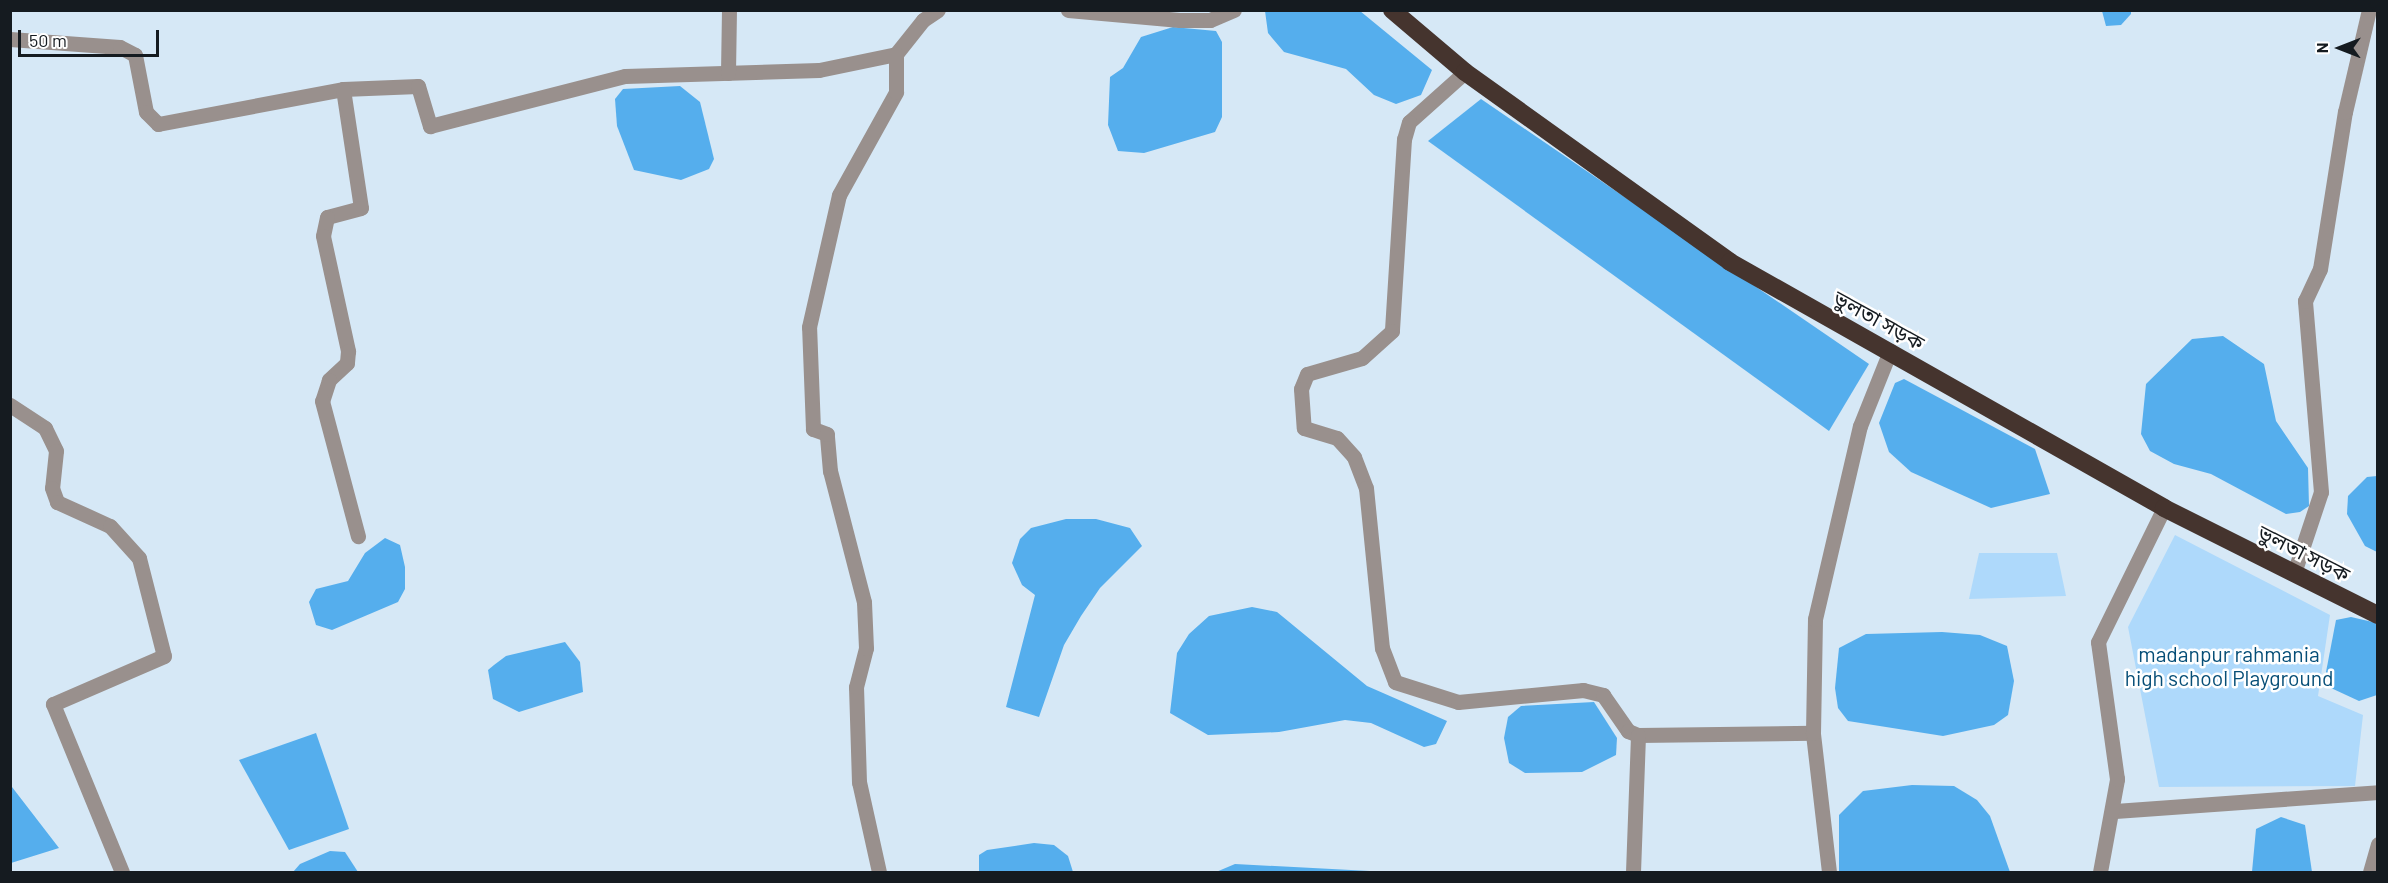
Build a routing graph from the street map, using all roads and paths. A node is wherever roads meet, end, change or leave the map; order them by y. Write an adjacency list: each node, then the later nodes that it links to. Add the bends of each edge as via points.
1 (729, 10): 10 (street)
2 (938, 10): 8 (street, via 923,20)
3 (1068, 10): 4 (street, via 1210,20)
4 (1234, 10)
5 (1392, 10): 9 (highway, ভুলতা সড়ক)
6 (2369, 10): 16 (street, via 2345,112 2320,269 2306,302 2321,492)
7 (10, 39): 11 (street, via 120,47 135,55 146,112 158,124)
8 (896, 54): 10 (street, via 819,70); 24 (street, via 896,92 839,195 809,327 813,429 827,434 830,471 864,602 866,648 856,687 859,782)
9 (1465, 72): 12 (highway, ভুলতা সড়ক, via 1730,262); 19 (street, via 1409,122 1404,139 1392,331 1362,358 1307,374 1299,411 1312,434 1336,438 1354,457 1366,488 1382,648 1395,682 1458,702 1583,690 1603,695 1628,731)
10 (728, 73): 11 (street, via 625,76 430,126 418,86)
11 (343, 89): 15 (street, via 361,208 327,217 325,226 348,351 347,363 329,380 322,400)
12 (1890, 351): 14 (highway, ভুলতা সড়ক); 18 (street, via 1860,426 1815,620)
13 (10, 405): 23 (street, via 45,428 56,451 52,488 57,502 110,526 140,558 164,656 53,704)
14 (2164, 508): 16 (highway, ভুলতা সড়ক); 21 (street, via 2098,642 2117,779)
15 (358, 536)
16 (2294, 573): 17 (highway, ভুলতা সড়ক)
17 (2378, 615)
18 (1813, 733): 19 (street); 26 (street)
19 (1638, 735): 25 (street)
20 (2378, 792): 21 (street)
21 (2115, 811): 27 (street)
22 (2378, 844): 28 (street)
23 (122, 873)
24 (879, 873)
25 (1633, 873)
26 (1829, 873)
27 (2100, 873)
28 (2370, 873)

